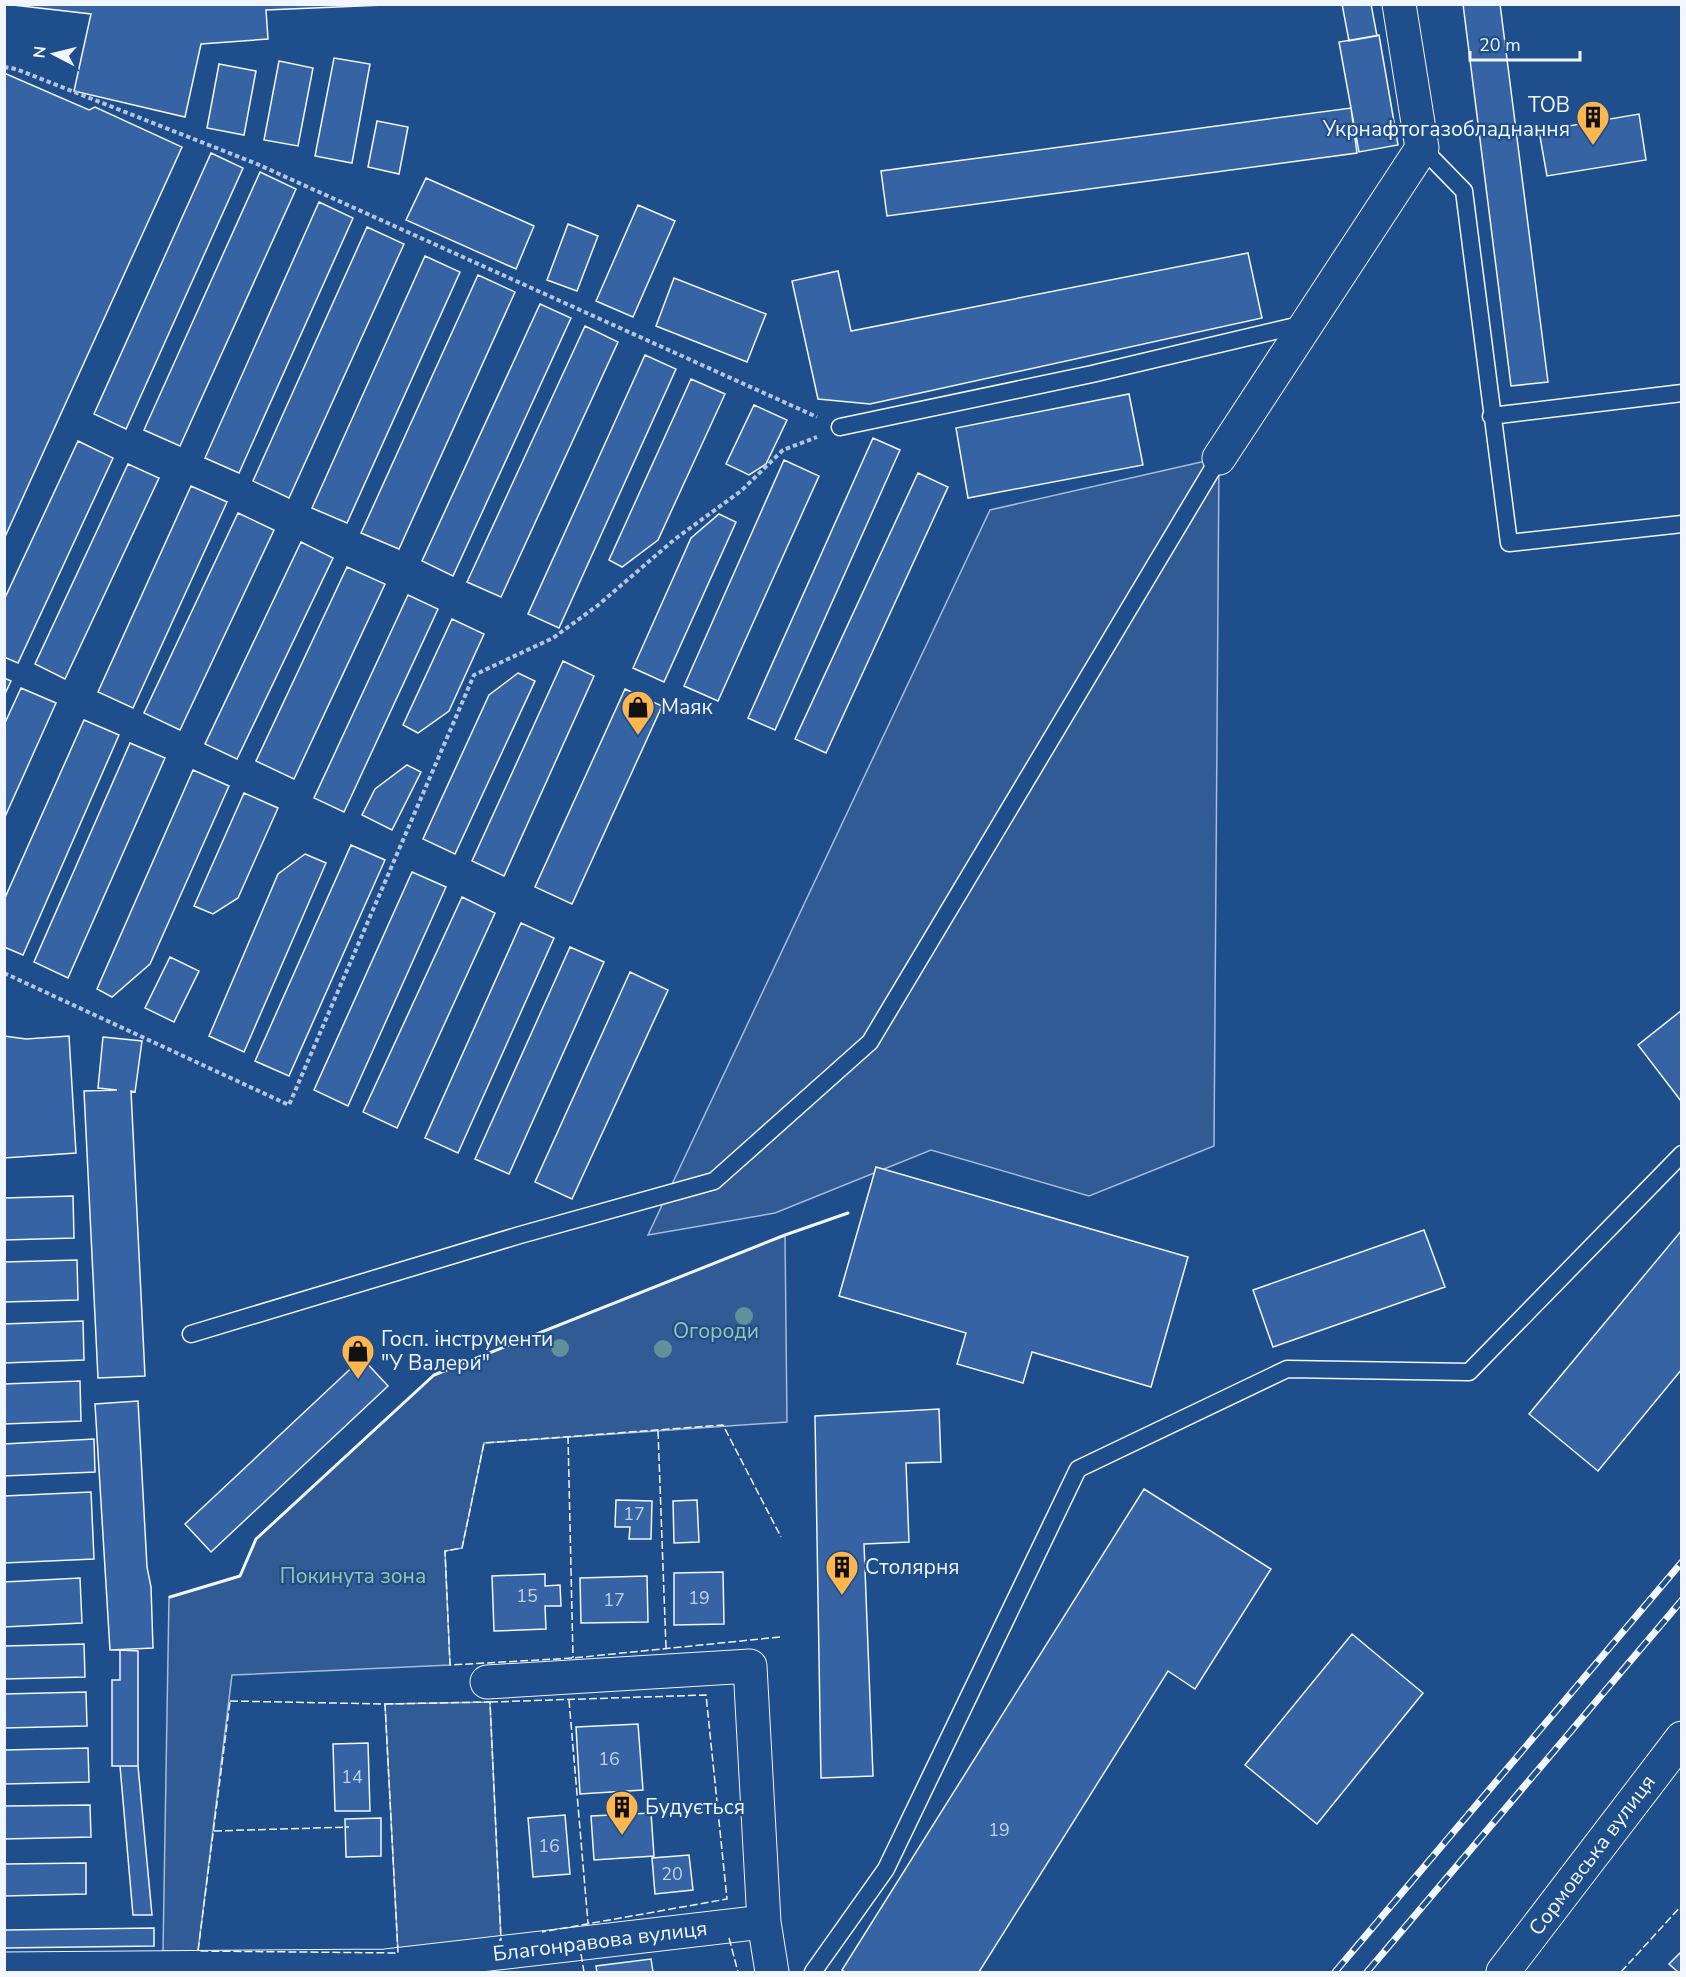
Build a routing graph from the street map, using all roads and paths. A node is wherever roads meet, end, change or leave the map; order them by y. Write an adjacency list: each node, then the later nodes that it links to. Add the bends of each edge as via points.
1 (1399, 4): 3 (street)
2 (4, 67): 7 (path, via 257,164)
3 (1422, 148): 4 (street); 6 (lane, via 1464,191)
4 (1305, 324): 7 (lane); 8 (street)
5 (1682, 393): 6 (lane)
6 (1491, 416): 9 (lane, via 1509,543)
7 (840, 427): 10 (path, via 783,450 741,491 553,638 474,675 289,1105)
8 (1219, 458): 12 (lane, via 870,1042 714,1181 520,1234)
9 (1682, 524)
10 (4, 973)
11 (1682, 1154): 18 (lane, via 1469,1372 1287,1369 1078,1468 886,1869)
12 (191, 1334)
13 (487, 1682): 15 (street, via 750,1666)
14 (1682, 1738): 19 (street, Сормовська вулиця)
15 (764, 1922): 16 (street, Благонравова вулиця, via 386,1966); 17 (street)
16 (4, 1969)
17 (772, 1972)
18 (813, 1972)
19 (1503, 1972)

